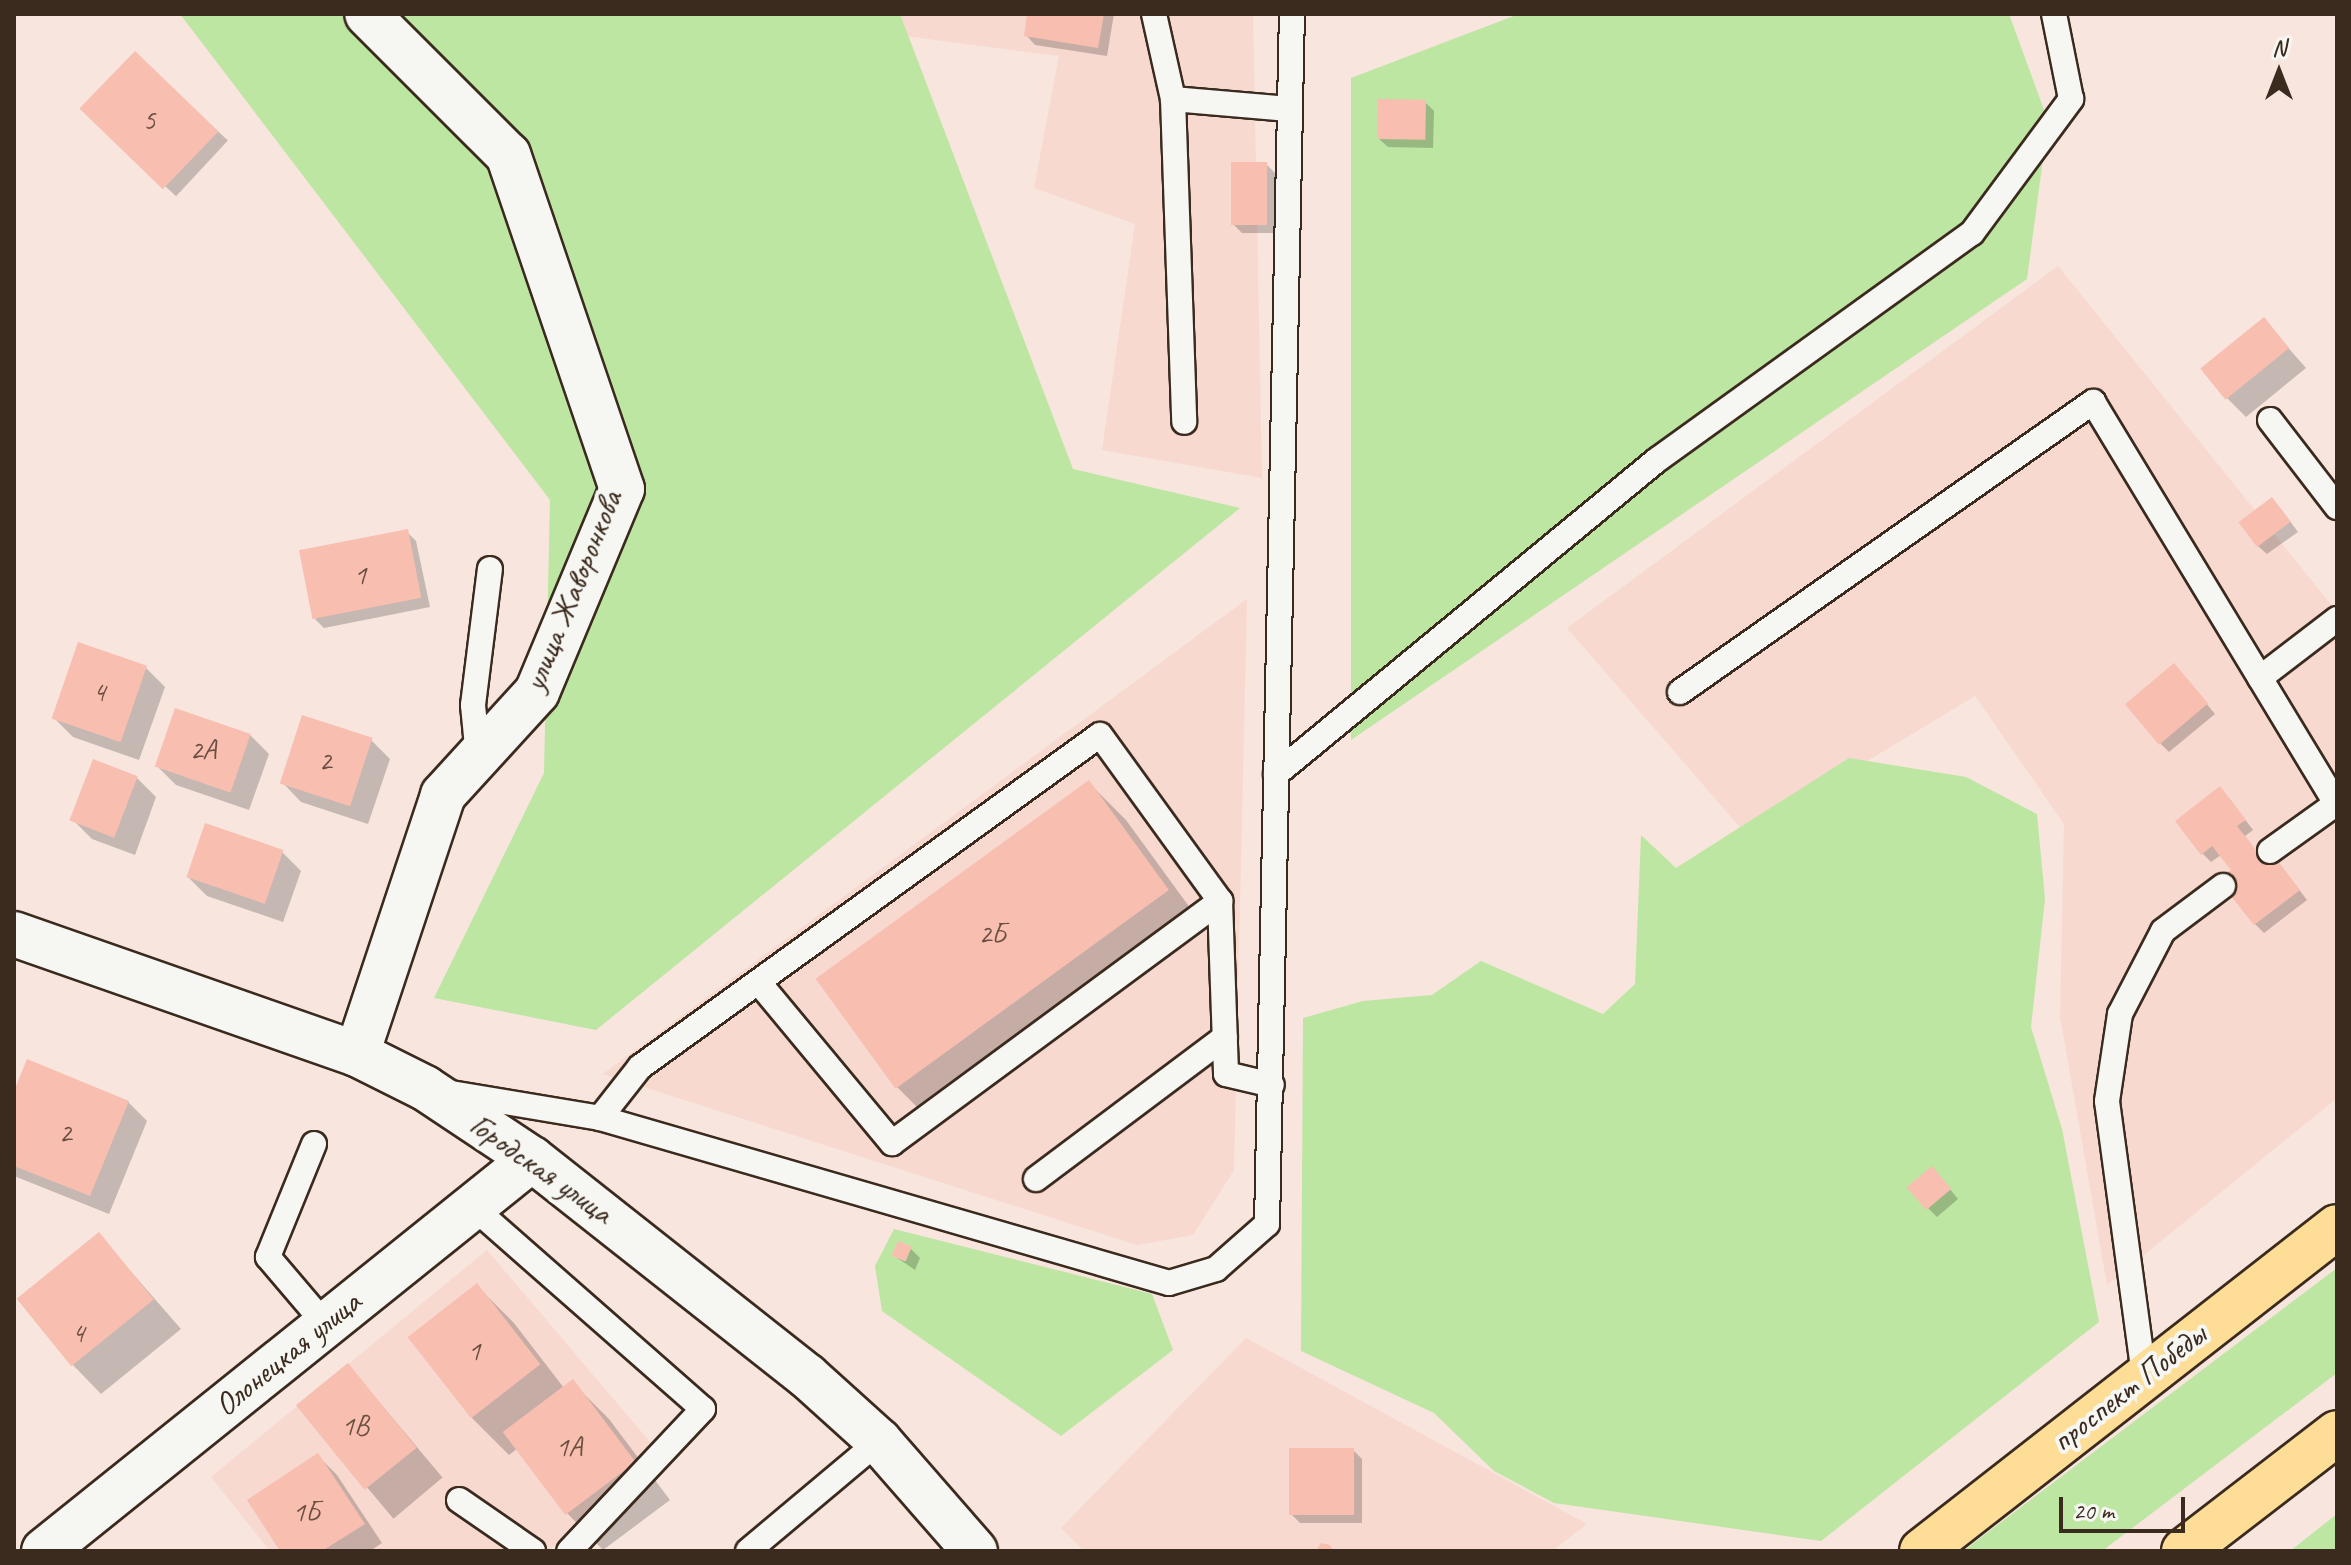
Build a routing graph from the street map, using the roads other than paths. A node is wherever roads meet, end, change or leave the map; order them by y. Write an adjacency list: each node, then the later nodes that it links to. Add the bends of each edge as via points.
1 (367, 14): 14 (street, улица Жаворонкова, via 508,155 622,489 537,692)
2 (1154, 14): 5 (lane)
3 (1292, 14): 6 (lane)
4 (2054, 14): 15 (lane, via 2071,99 1972,233 1657,460)
5 (1173, 99): 6 (lane); 8 (lane)
6 (1289, 109): 15 (lane)
7 (2270, 420): 9 (lane)
8 (1184, 422)
9 (2337, 507)
10 (490, 569): 14 (lane, via 473,705)
11 (2337, 619): 12 (lane)
12 (2260, 678): 13 (lane, via 2093,402); 16 (lane)
13 (1680, 692)
14 (478, 757): 23 (street, улица Жаворонкова, via 443,795)
15 (1276, 774): 24 (lane)
16 (2336, 803): 17 (lane)
17 (2270, 851)
18 (2223, 886): 33 (lane, via 2163,931 2120,1014 2107,1101)
19 (1220, 901): 21 (lane, via 892,1143); 21 (lane, via 1100,735); 22 (lane)
20 (14, 934): 23 (street, Городская улица)
21 (760, 984): 26 (lane, via 640,1067)
22 (1225, 1037): 24 (lane, via 1226,1074); 29 (lane)
23 (357, 1054): 25 (street, Городская улица)
24 (1272, 1085): 26 (lane, via 1267,1224 1216,1269 1169,1283)
25 (425, 1088): 26 (lane); 28 (street, Городская улица)
26 (600, 1118)
27 (314, 1144): 32 (lane, via 268,1257)
28 (532, 1159): 30 (street, Олонецкая улица); 35 (street, Городская улица, via 807,1376)
29 (1036, 1179)
30 (473, 1207): 32 (street, Олонецкая улица); 39 (lane, via 703,1409)
31 (2337, 1227): 33 (main road, проспект Победы)
32 (325, 1324): 37 (street, Олонецкая улица)
33 (2144, 1375): 42 (main road, проспект Победы)
34 (2337, 1433): 43 (main road)
35 (879, 1441): 40 (lane); 41 (street, Городская улица)
36 (459, 1500): 38 (lane)
37 (44, 1551)
38 (533, 1551)
39 (569, 1551)
40 (748, 1551)
41 (975, 1551)
42 (1922, 1551)
43 (2184, 1551)

